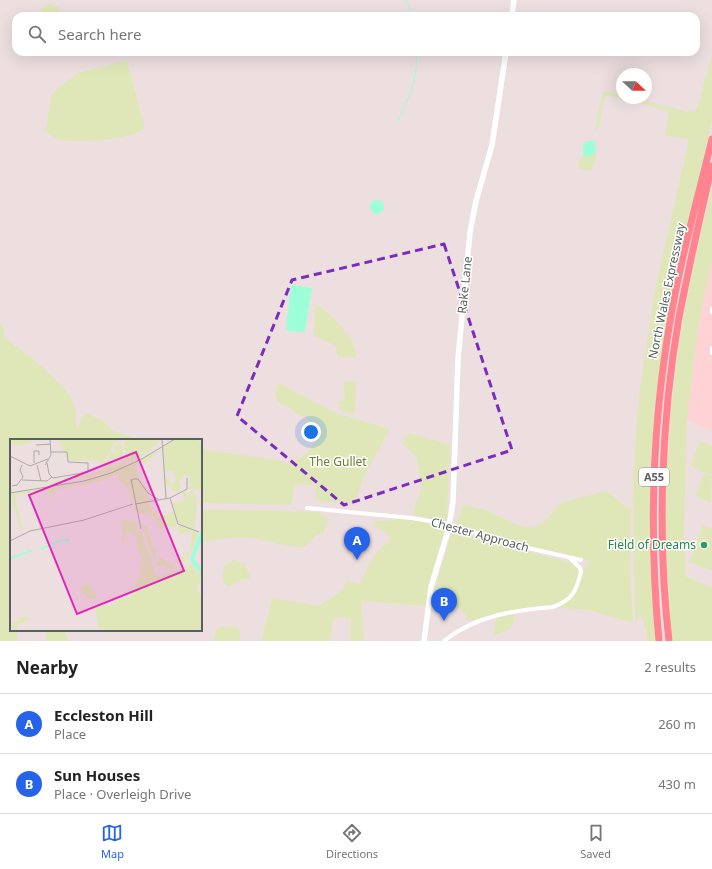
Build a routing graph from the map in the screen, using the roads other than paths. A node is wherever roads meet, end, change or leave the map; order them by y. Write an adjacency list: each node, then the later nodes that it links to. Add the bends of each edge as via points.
1 (514, 0): 2 (street)
2 (512, 12)
3 (505, 56): 9 (street, Rake Lane, via 492,145 470,232 458,359 453,501)
4 (712, 139): 15 (highway, North Wales Expressway / A55, via 671,314 661,384 654,470 654,562)
5 (712, 166): 16 (highway, North Wales Expressway / A55, via 679,318 668,414 664,466 663,574)
6 (712, 348): 7 (street)
7 (712, 353)
8 (306, 508): 11 (street, Chester Approach, via 406,517 447,524)
9 (450, 521)
10 (448, 531): 13 (street, via 432,587)
11 (569, 558): 12 (street, Chester Approach); 14 (street, via 581,572 571,598 564,603 481,619 458,630)
12 (581, 560)
13 (424, 641)
14 (444, 641)
15 (660, 641)
16 (669, 641)

